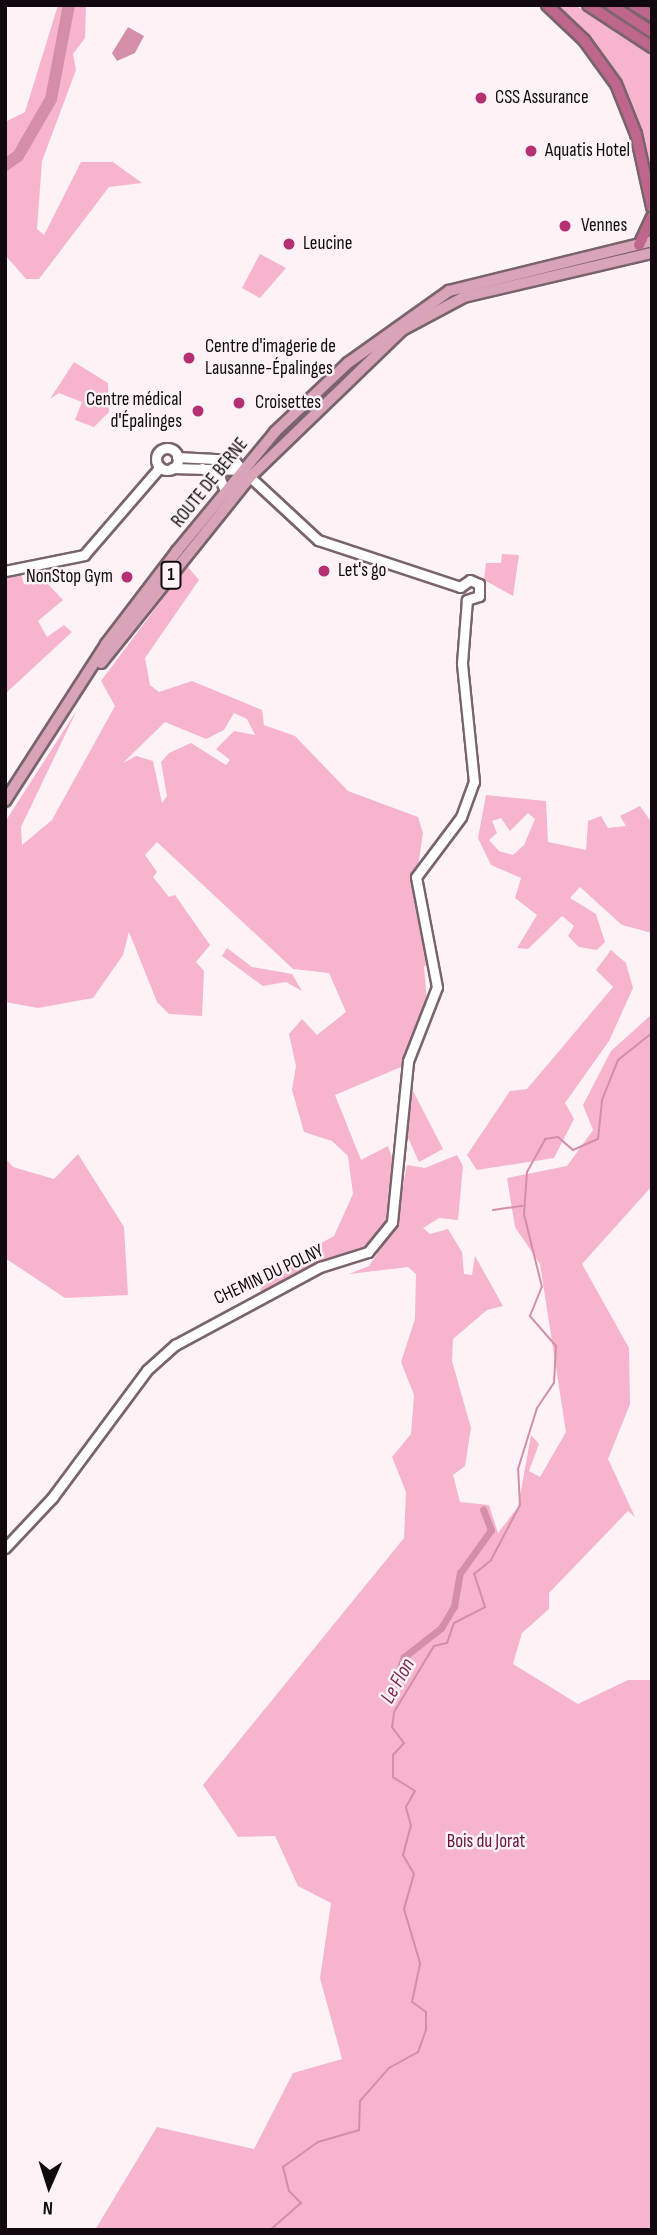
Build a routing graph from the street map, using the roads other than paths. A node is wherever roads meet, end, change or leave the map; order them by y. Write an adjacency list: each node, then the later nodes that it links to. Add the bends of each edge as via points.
1 (547, 5): 8 (highway, via 591,48 616,84 636,134)
2 (588, 5): 7 (highway)
3 (611, 5): 6 (highway)
4 (634, 5): 5 (highway)
5 (649, 15)
6 (652, 32)
7 (652, 47)
8 (652, 207)
9 (652, 217): 11 (highway)
10 (652, 242): 11 (main road, ROUTE DE BERNE / 1)
11 (639, 245): 17 (main road, ROUTE DE BERNE / 1, via 438,296 338,371)
12 (652, 253): 17 (main road, ROUTE DE BERNE / 1, via 477,294 422,316 373,354)
13 (177, 457): 15 (street, via 162,449); 16 (street); 17 (street, via 234,460)
14 (197, 466): 16 (street); 17 (street); 18 (street, via 219,476)
15 (160, 467): 16 (street); 19 (street, via 91,550 61,564)
16 (172, 468)
17 (246, 473): 18 (main road, ROUTE DE BERNE / 1); 20 (street, via 318,540); 22 (main road, ROUTE DE BERNE / 1)
18 (225, 491): 22 (main road, ROUTE DE BERNE / 1, via 111,638)
19 (5, 571)
20 (460, 587): 21 (street); 21 (street, via 470,580 479,584 479,596)
21 (467, 600): 24 (street, CHEMIN DU POLNY, via 462,663 473,789 455,826 421,862 415,884 437,987 408,1061 399,1189 381,1240 361,1256 320,1267 175,1345 147,1370 52,1498)
22 (93, 671): 23 (main road, ROUTE DE BERNE / 1)
23 (5, 801)
24 (5, 1548)

